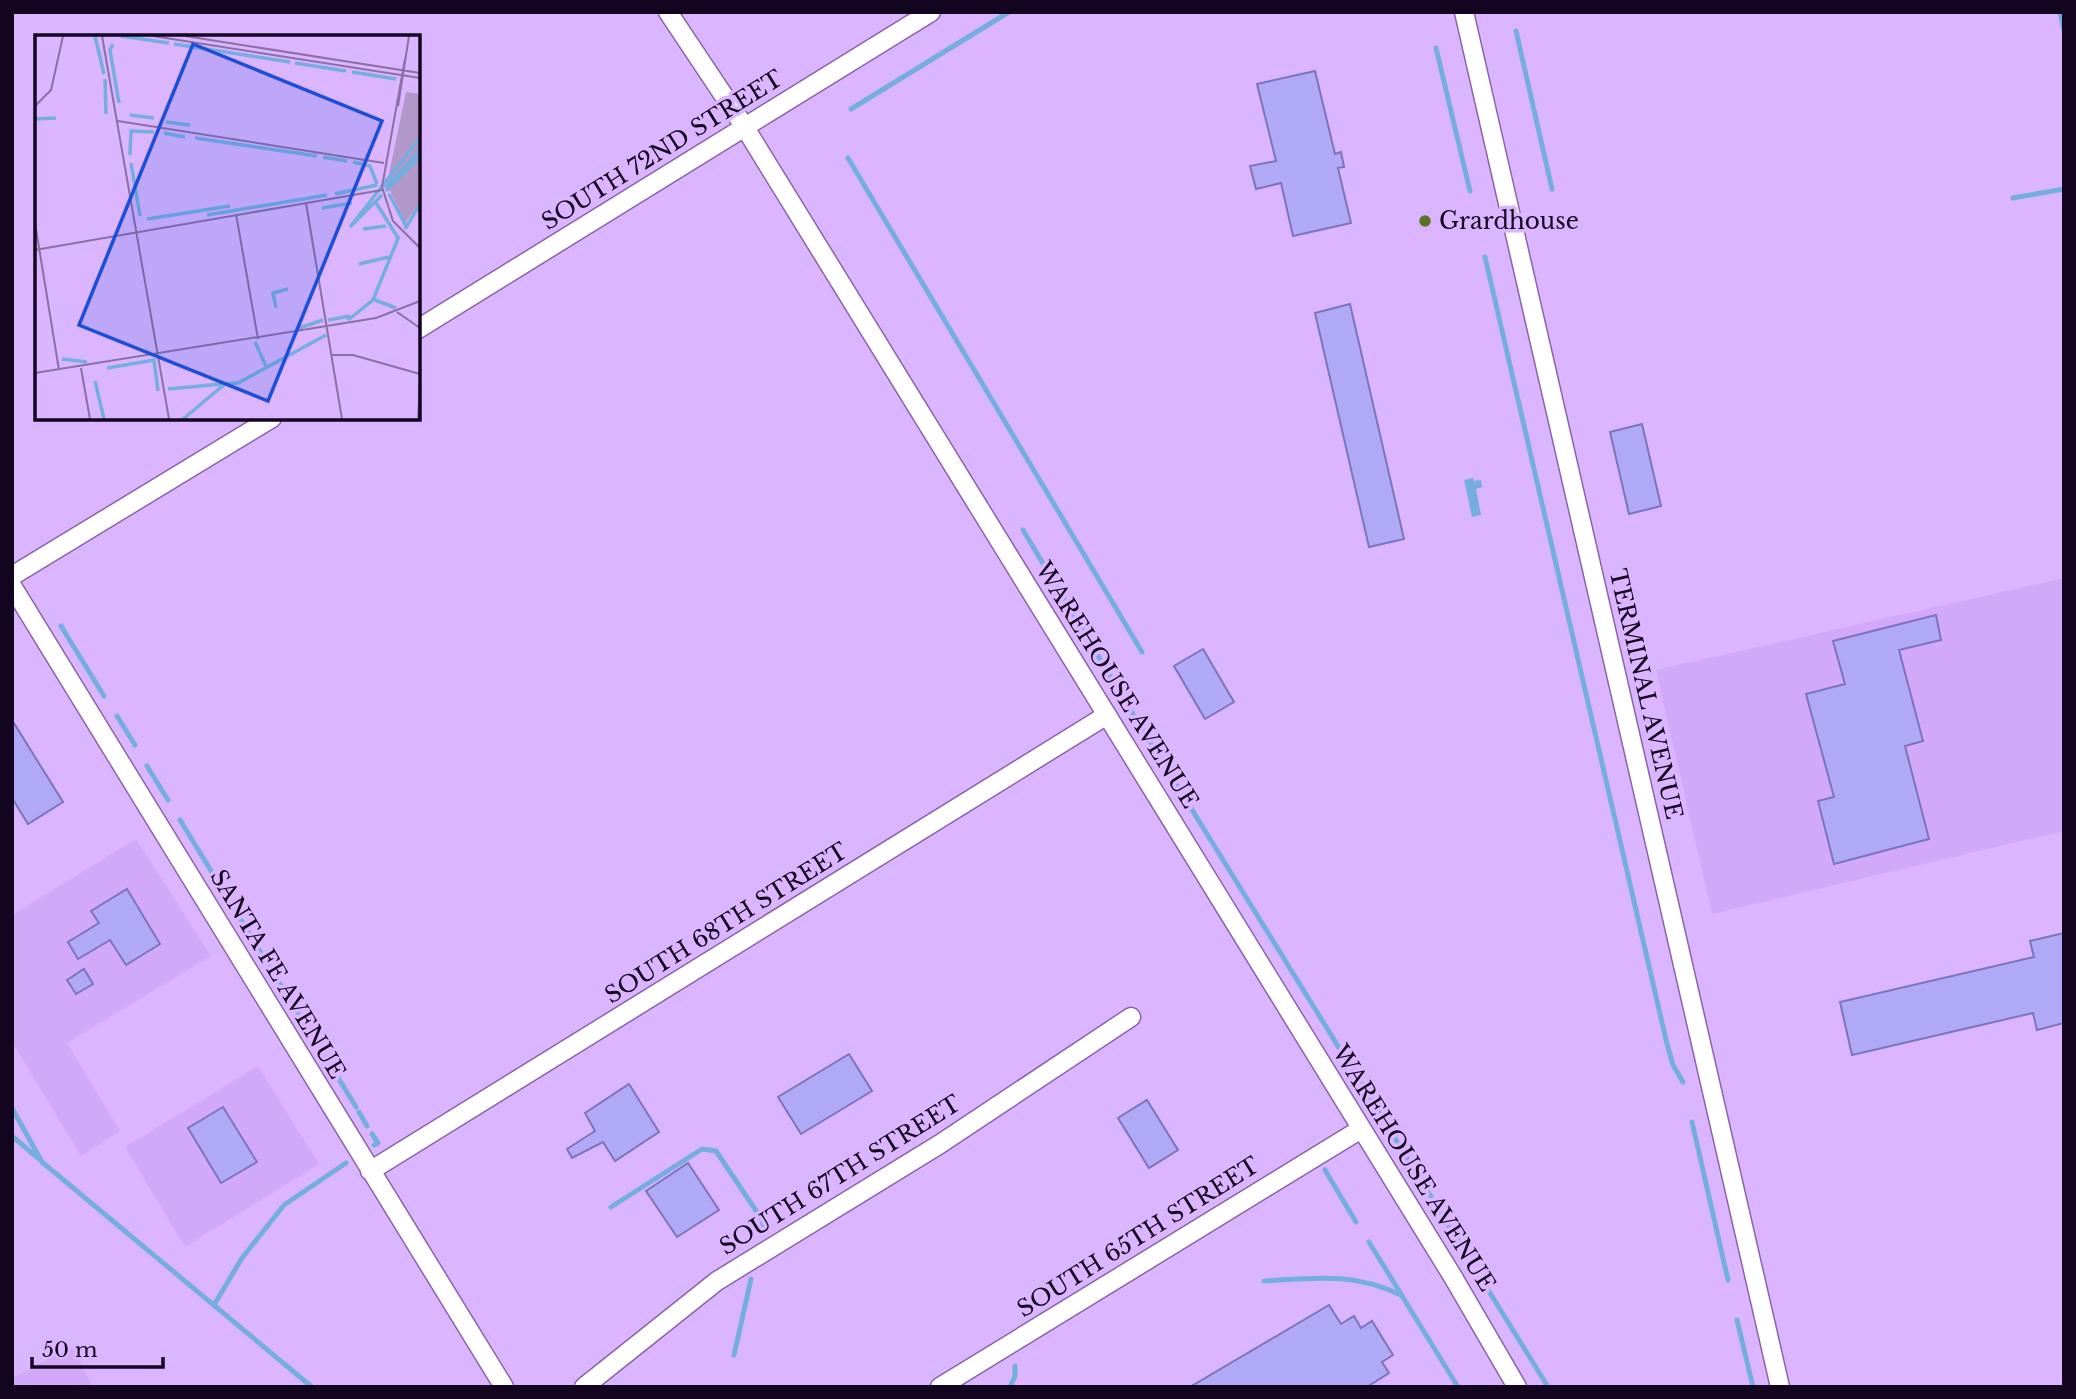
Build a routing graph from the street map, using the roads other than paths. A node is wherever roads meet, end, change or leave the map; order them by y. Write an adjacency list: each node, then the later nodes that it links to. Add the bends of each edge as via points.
1 (668, 12): 4 (street, WAREHOUSE AVENUE)
2 (931, 12): 4 (street, SOUTH 72ND STREET)
3 (1464, 12): 17 (street, TERMINAL AVENUE)
4 (744, 126): 5 (street, SOUTH 72ND STREET); 9 (street, WAREHOUSE AVENUE)
5 (420, 328)
6 (269, 420): 7 (street)
7 (12, 576)
8 (12, 586): 12 (street, SANTA FE AVENUE)
9 (1107, 715): 11 (street, WAREHOUSE AVENUE); 12 (street, SOUTH 68TH STREET)
10 (1131, 1017): 14 (street, SOUTH 67TH STREET, via 940,1144 718,1281)
11 (1361, 1129): 15 (street, SOUTH 65TH STREET); 16 (street, WAREHOUSE AVENUE)
12 (370, 1171): 13 (street, SANTA FE AVENUE)
13 (504, 1387)
14 (584, 1387)
15 (940, 1387)
16 (1517, 1387)
17 (1780, 1387)

